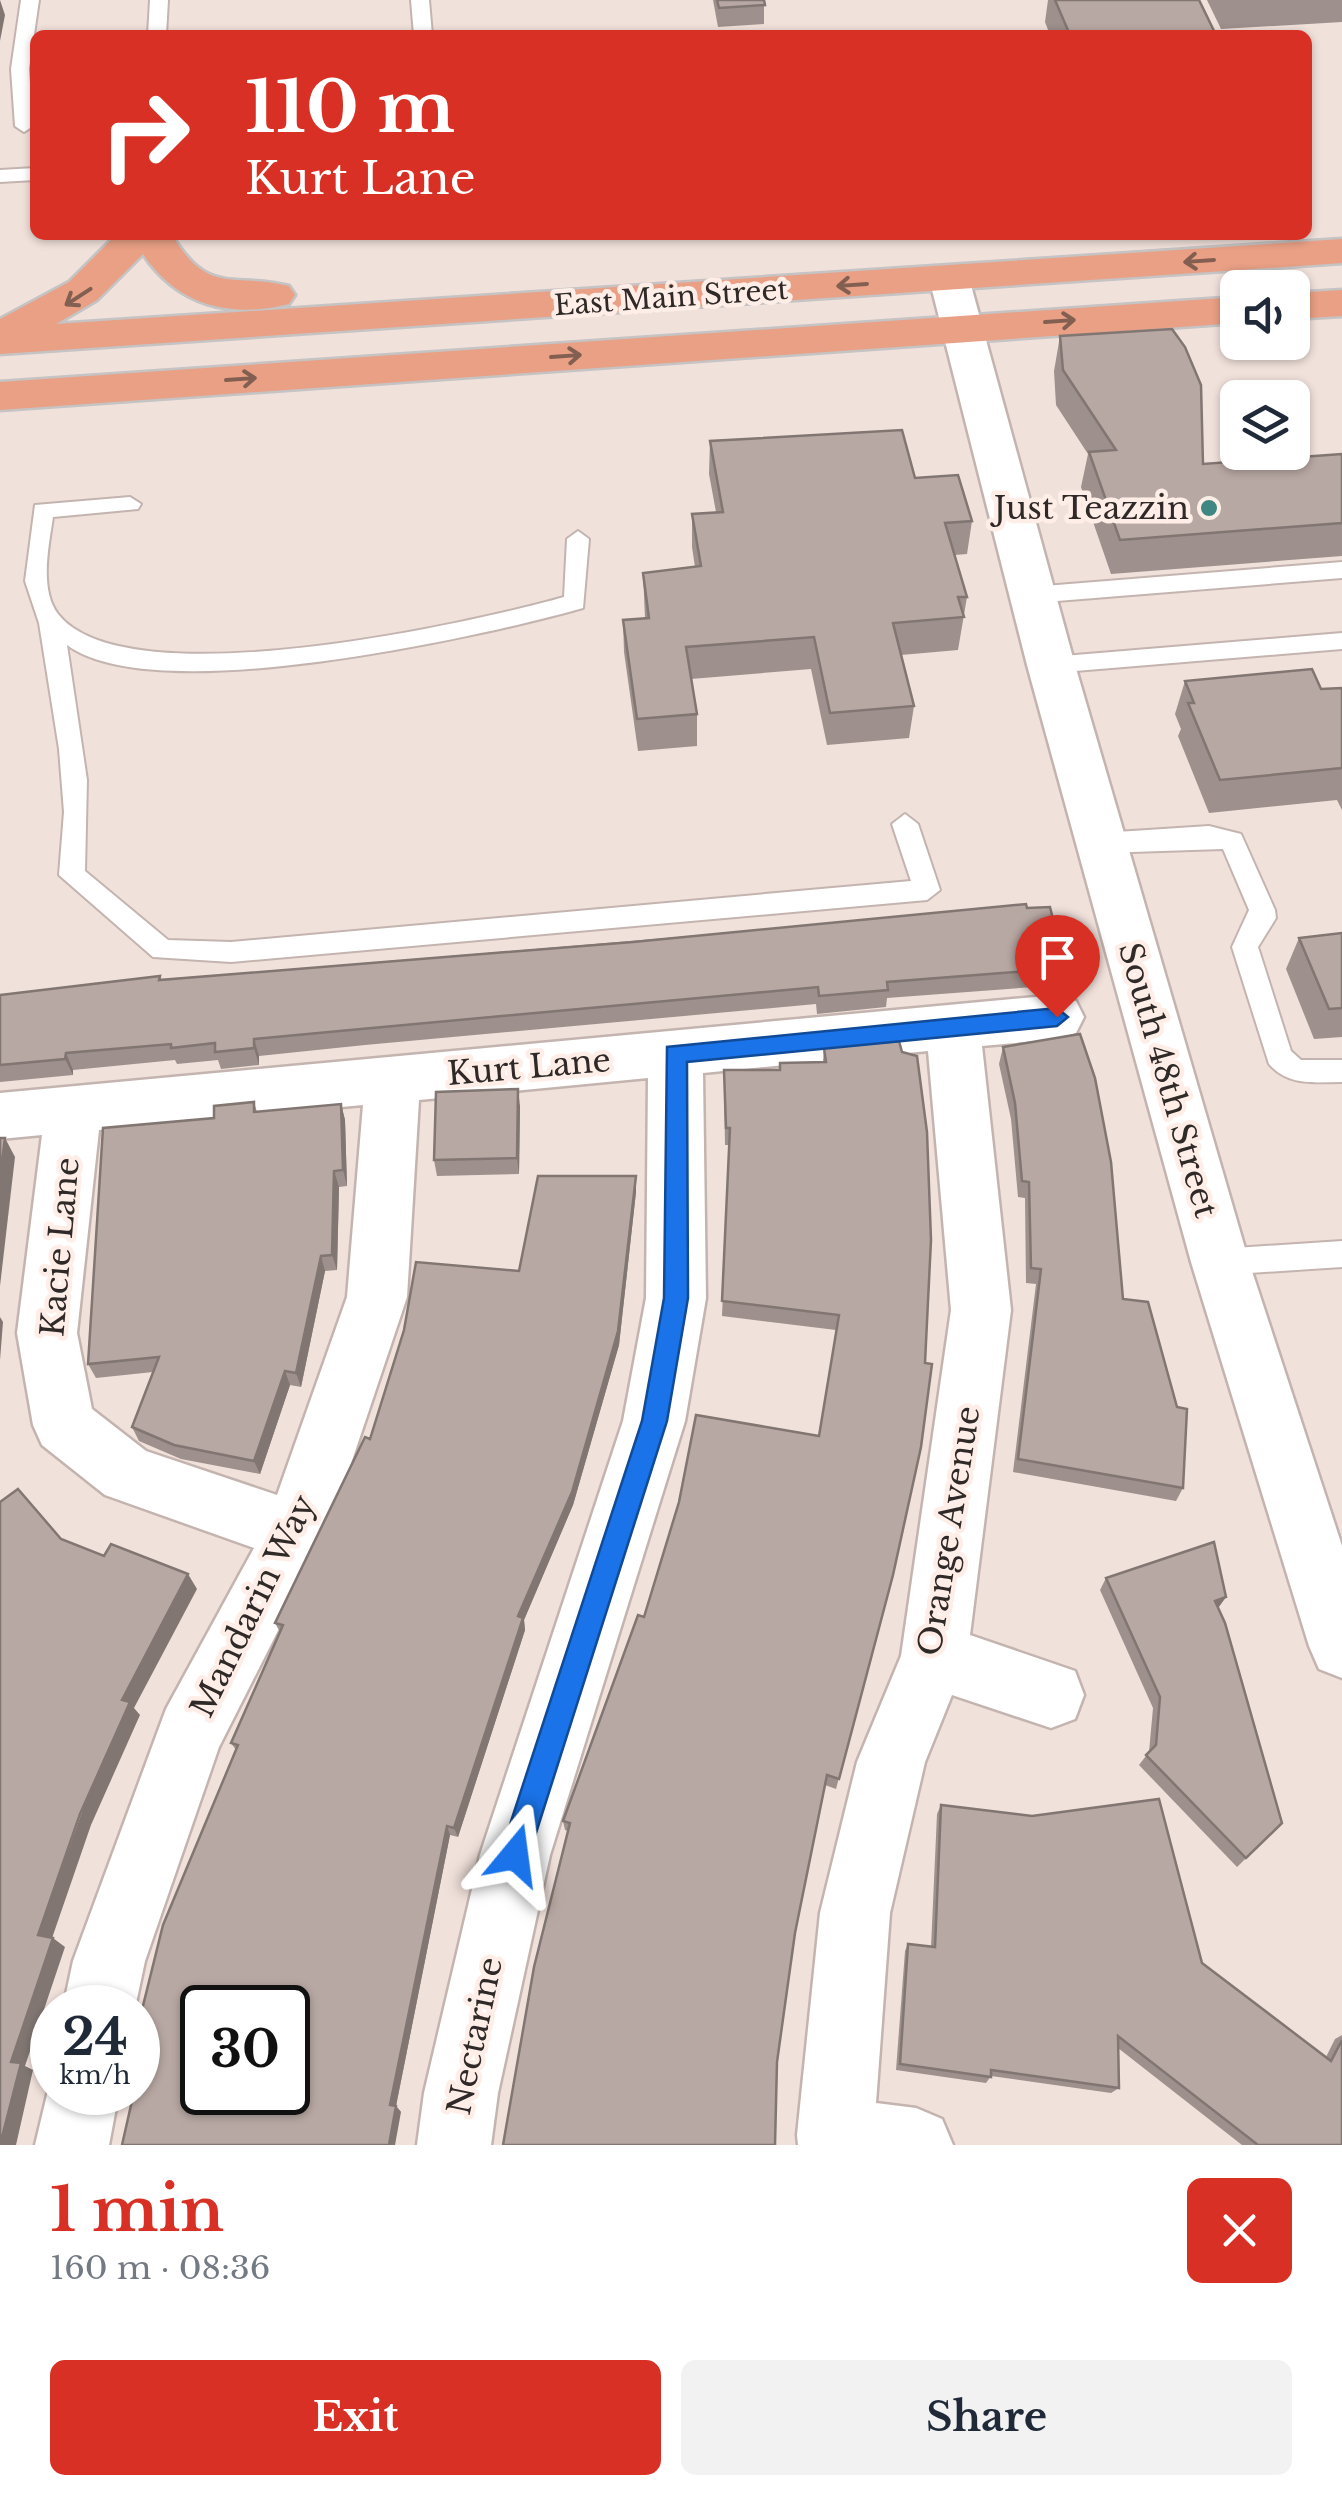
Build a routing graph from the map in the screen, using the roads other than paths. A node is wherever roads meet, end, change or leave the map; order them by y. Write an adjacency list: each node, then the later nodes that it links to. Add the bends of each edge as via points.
1 (30, 0): 6 (lane)
2 (159, 0): 4 (lane)
3 (420, 0): 5 (lane)
4 (157, 30)
5 (423, 30)
6 (10, 70): 7 (lane)
7 (24, 126)
8 (30, 174): 9 (lane)
9 (0, 176)
10 (132, 240): 21 (main road, one-way to 21, via 83,296)
11 (149, 240): 20 (main road)
12 (152, 240): 15 (main road, via 183,282 234,296 464,284)
13 (1342, 251): 14 (main road, East Main Street, one-way to 14)
14 (949, 278): 15 (main road, East Main Street, one-way to 15); 19 (street, South 48th Street)
15 (586, 303): 20 (main road, East Main Street)
16 (1342, 303): 17 (main road)
17 (1310, 305)
18 (1220, 311): 19 (main road, East Main Street, one-way to 18)
19 (963, 328): 23 (main road, East Main Street, one-way to 19); 28 (street, South 48th Street)
20 (146, 330): 22 (main road, East Main Street); 23 (main road)
21 (0, 332)
22 (0, 341)
23 (144, 386): 24 (main road, East Main Street)
24 (0, 396)
25 (130, 504): 29 (lane, via 44,510 34,576)
26 (578, 539): 29 (lane, via 575,602 520,621 383,648 132,662 89,650)
27 (1342, 570): 28 (lane)
28 (1032, 595): 31 (street, South 48th Street)
29 (51, 623): 32 (lane, via 73,762 78,842 72,875 162,950 231,952 927,890)
30 (1342, 642): 31 (lane)
31 (1051, 665): 33 (street, South 48th Street)
32 (904, 824)
33 (1101, 843): 37 (lane, via 1209,836 1232,842 1262,910 1245,946 1279,1056 1292,1070); 42 (street, South 48th Street)
34 (1057, 1017): 35 (street, Kurt Lane)
35 (952, 1027): 36 (street, Kurt Lane); 45 (street, Orange Avenue, via 981,1310)
36 (675, 1054): 38 (street, Kurt Lane); 51 (street, Nectarine, via 676,1298 654,1421 515,1855)
37 (1342, 1071)
38 (393, 1079): 39 (street, Kurt Lane); 43 (street, Mandarin Way, via 377,1297)
39 (73, 1110): 40 (street, Kurt Lane); 43 (street, Kacie Lane, via 48,1334 64,1425 127,1474)
40 (0, 1116)
41 (1342, 1254): 42 (lane)
42 (1220, 1262): 44 (street, South 48th Street)
43 (296, 1532): 47 (street, Mandarin Way, via 190,1734)
44 (1342, 1646)
45 (934, 1656): 46 (street); 49 (street, Orange Avenue, via 891,1762 856,1913)
46 (1051, 1695)
47 (103, 1985)
48 (78, 2115): 50 (street)
49 (835, 2140): 52 (street)
50 (72, 2145)
51 (454, 2145)
52 (916, 2145)

